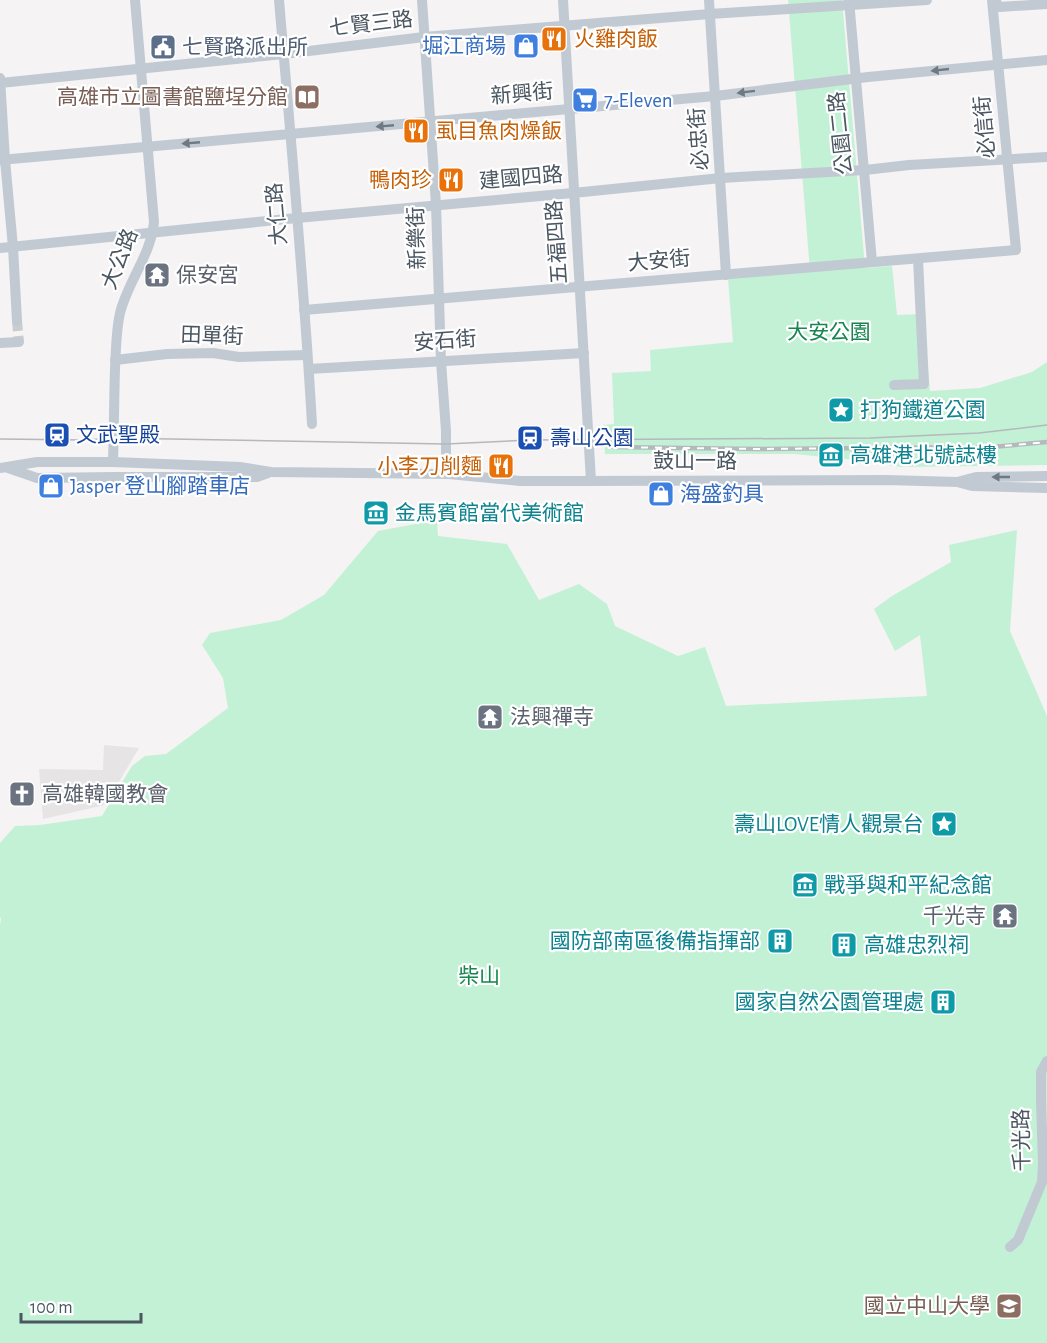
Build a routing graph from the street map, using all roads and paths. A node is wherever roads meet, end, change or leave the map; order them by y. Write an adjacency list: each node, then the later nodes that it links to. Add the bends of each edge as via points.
1 (135, 0): 18 (street, 大公路)
2 (279, 0): 15 (street, 大仁路)
3 (422, 0): 14 (street, 新樂街)
4 (563, 0): 13 (street, 五福四路)
5 (709, 0): 12 (street, 必忠街)
6 (927, 0): 9 (street, 七賢三路)
7 (993, 0): 11 (street, via 999,7); 17 (street, 必信街)
8 (1035, 0): 11 (street)
9 (849, 3): 12 (street, 七賢三路); 20 (street, 公園二路)
10 (1047, 4): 11 (street)
11 (1009, 6)
12 (710, 14): 13 (street, 七賢三路); 22 (street, 必忠街)
13 (564, 27): 14 (street, 七賢三路); 23 (street, 五福四路)
14 (424, 37): 15 (street, 七賢三路); 24 (street, 新樂街)
15 (284, 54): 18 (street, 七賢三路); 25 (street, 大仁路)
16 (1047, 60): 17 (street, 新興街)
17 (998, 65): 20 (street, 新興街, one-way to 20); 29 (street, 必信街)
18 (140, 69): 21 (street, 七賢三路); 26 (street, 大公路)
19 (0, 78): 21 (street)
20 (855, 79): 22 (street, 新興街, one-way to 22); 30 (street, 公園二路)
21 (0, 83): 28 (street)
22 (715, 96): 23 (street, 新興街); 31 (street, 必忠街)
23 (569, 109): 24 (street, 新興街); 32 (street, 五福四路)
24 (430, 122): 25 (street, 新興街, one-way to 25); 33 (street, 新樂街)
25 (290, 134): 26 (street, 新興街, one-way to 26); 34 (street, 大仁路)
26 (147, 147): 28 (street, 新興街); 35 (street, 大公路)
27 (1047, 157): 29 (street, 建國四路)
28 (2, 160): 36 (street)
29 (1007, 160): 30 (street, 建國四路); 38 (street, 必信街)
30 (865, 170): 31 (street, 建國四路); 40 (street, 公園二路)
31 (721, 178): 32 (street, 建國四路); 41 (street, 必忠街)
32 (573, 193): 33 (street, 建國四路); 42 (street, 五福四路)
33 (436, 206): 34 (street, 建國四路); 43 (street, 新樂街)
34 (297, 218): 35 (street, 建國四路); 44 (street, 大仁路)
35 (153, 232): 36 (street, 建國四路); 50 (street, 大公路, via 123,303)
36 (13, 247): 37 (street, 建國四路); 45 (street)
37 (0, 248)
38 (1016, 250): 39 (street, 大安街)
39 (918, 260): 40 (street, 大安街); 53 (street, via 924,384)
40 (872, 262): 41 (street, 大安街)
41 (726, 274): 42 (street, 大安街)
42 (580, 287): 43 (street, 大安街); 48 (street, 五福四路)
43 (439, 299): 44 (street, 大安街); 51 (street, 新樂街)
44 (304, 310): 49 (street, 大仁路)
45 (17, 321)
46 (19, 342): 47 (street)
47 (0, 343)
48 (584, 353): 51 (street, 安石街); 60 (street, 五福四路)
49 (307, 355): 50 (street, 田單街, via 239,357 213,353); 52 (street, 大仁路)
50 (116, 360): 55 (street, 大公路)
51 (441, 361): 52 (street, 安石街); 58 (street, 新樂街)
52 (309, 369): 54 (street, 大仁路)
53 (894, 385)
54 (312, 424)
55 (113, 462): 56 (street, 鼓山一路, via 37,462); 57 (street, 鼓山一路, via 240,467)
56 (4, 468): 57 (street, 鼓山一路, via 37,478 257,477)
57 (271, 472): 58 (street, 鼓山一路)
58 (449, 474): 60 (street, 鼓山一路)
59 (1047, 476): 61 (street, 鼓山一路, one-way to 61, via 976,477)
60 (591, 482): 61 (street, 鼓山一路)
61 (957, 482): 62 (street)
62 (1047, 488)
63 (1047, 1061): 64 (street, 千光路, via 1041,1072 1042,1182 1018,1239)
64 (1010, 1247)

